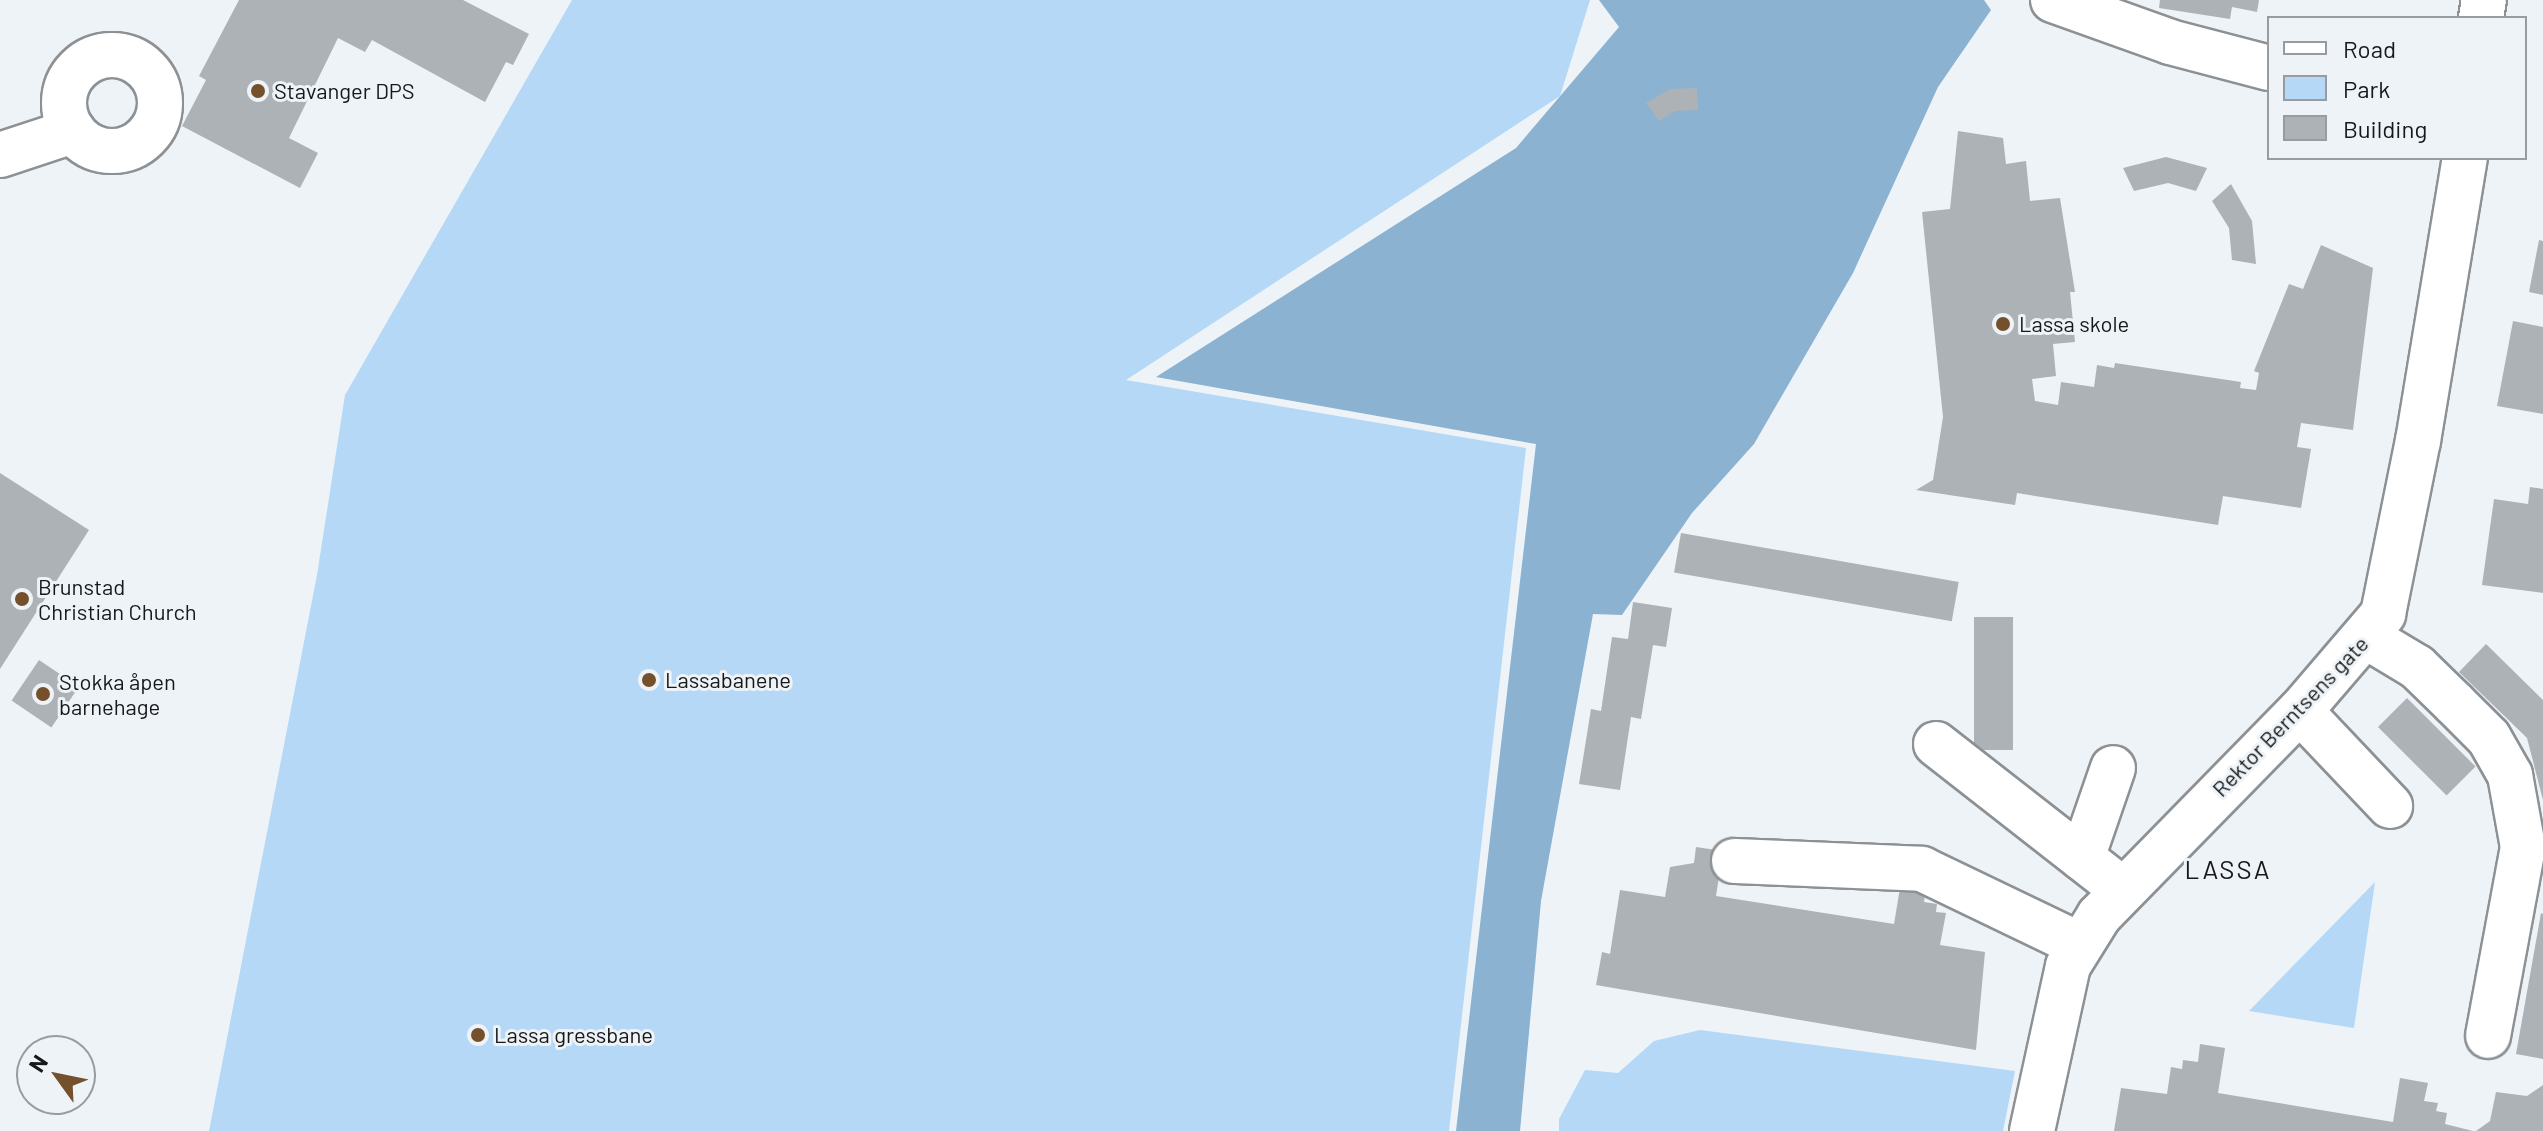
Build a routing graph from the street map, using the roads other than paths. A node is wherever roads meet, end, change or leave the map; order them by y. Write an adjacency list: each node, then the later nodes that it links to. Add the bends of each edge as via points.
1 (2053, 0): 2 (street, via 2170,42)
2 (2267, 67)
3 (73, 131): 4 (street)
4 (0, 155)
5 (2465, 160): 6 (street, Rektor Berntsens gate, via 2403,517 2383,614)
6 (2367, 637): 7 (street, Rektor Berntsens gate); 15 (street, via 2417,667 2489,738 2510,775 2523,847)
7 (2300, 711): 10 (street); 13 (street, Rektor Berntsens gate)
8 (1936, 744): 11 (street)
9 (2113, 768): 11 (street)
10 (2390, 806)
11 (2082, 858): 13 (street)
12 (1734, 861): 14 (street, via 1922,869)
13 (2123, 890): 14 (street, Rektor Berntsens gate)
14 (2080, 945): 16 (street, Rektor Berntsens gate, via 2060,996)
15 (2488, 1036)
16 (2032, 1131)

